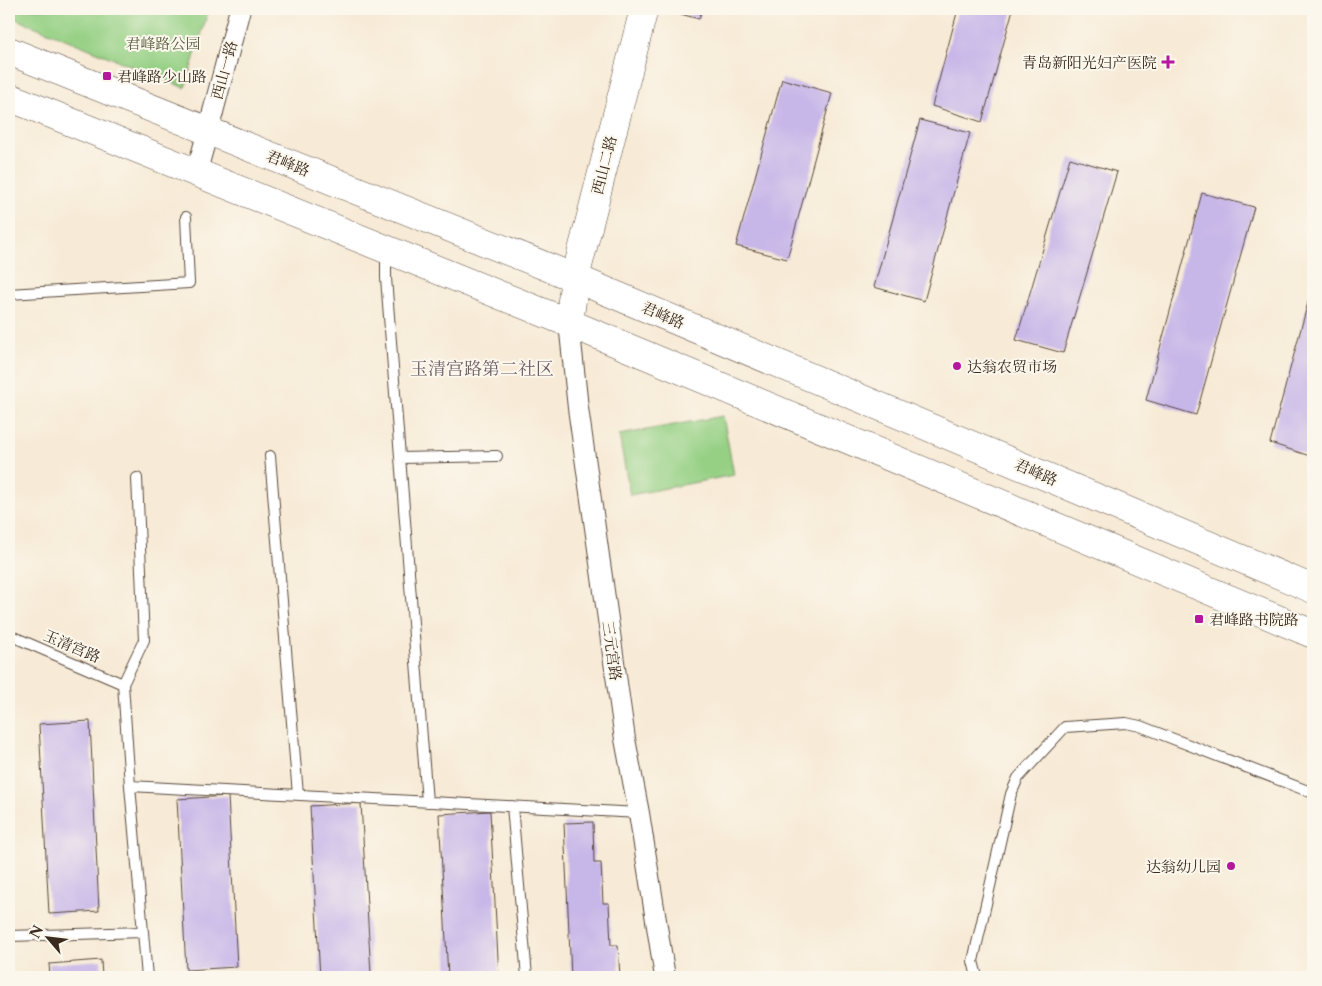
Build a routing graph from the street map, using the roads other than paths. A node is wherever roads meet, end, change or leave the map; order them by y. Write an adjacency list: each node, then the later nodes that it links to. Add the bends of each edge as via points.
1 (240, 9): 5 (street, 西山一路)
2 (644, 9): 9 (main road, 西山二路)
3 (9, 51): 5 (main road, 君峰路)
4 (9, 97): 6 (main road)
5 (208, 131): 6 (street, 西山一路); 9 (main road, 君峰路)
6 (196, 174): 8 (main road)
7 (186, 217): 10 (lane, via 189,283)
8 (386, 250): 11 (main road); 14 (lane)
9 (575, 278): 11 (main road, 西山二路); 16 (main road, 君峰路)
10 (9, 294)
11 (569, 323): 18 (main road); 26 (street, 三元宫路, via 623,729)
12 (270, 456): 23 (lane)
13 (497, 456): 14 (lane)
14 (400, 458): 24 (lane)
15 (137, 478): 20 (lane, via 144,640)
16 (1313, 589)
17 (9, 630): 19 (lane)
18 (1313, 634)
19 (9, 635): 20 (lane, 玉清宫路)
20 (123, 684): 21 (lane)
21 (130, 786): 23 (lane); 27 (lane)
22 (1313, 794): 32 (lane, via 1140,726 1126,723 1065,727 1018,778 1010,794 973,961)
23 (298, 795): 24 (lane)
24 (427, 802): 25 (lane)
25 (512, 806): 26 (lane); 30 (lane)
26 (639, 813): 31 (street, 三元宫路)
27 (143, 932): 28 (lane); 29 (lane)
28 (9, 936)
29 (147, 977)
30 (528, 977)
31 (665, 977)
32 (977, 977)

